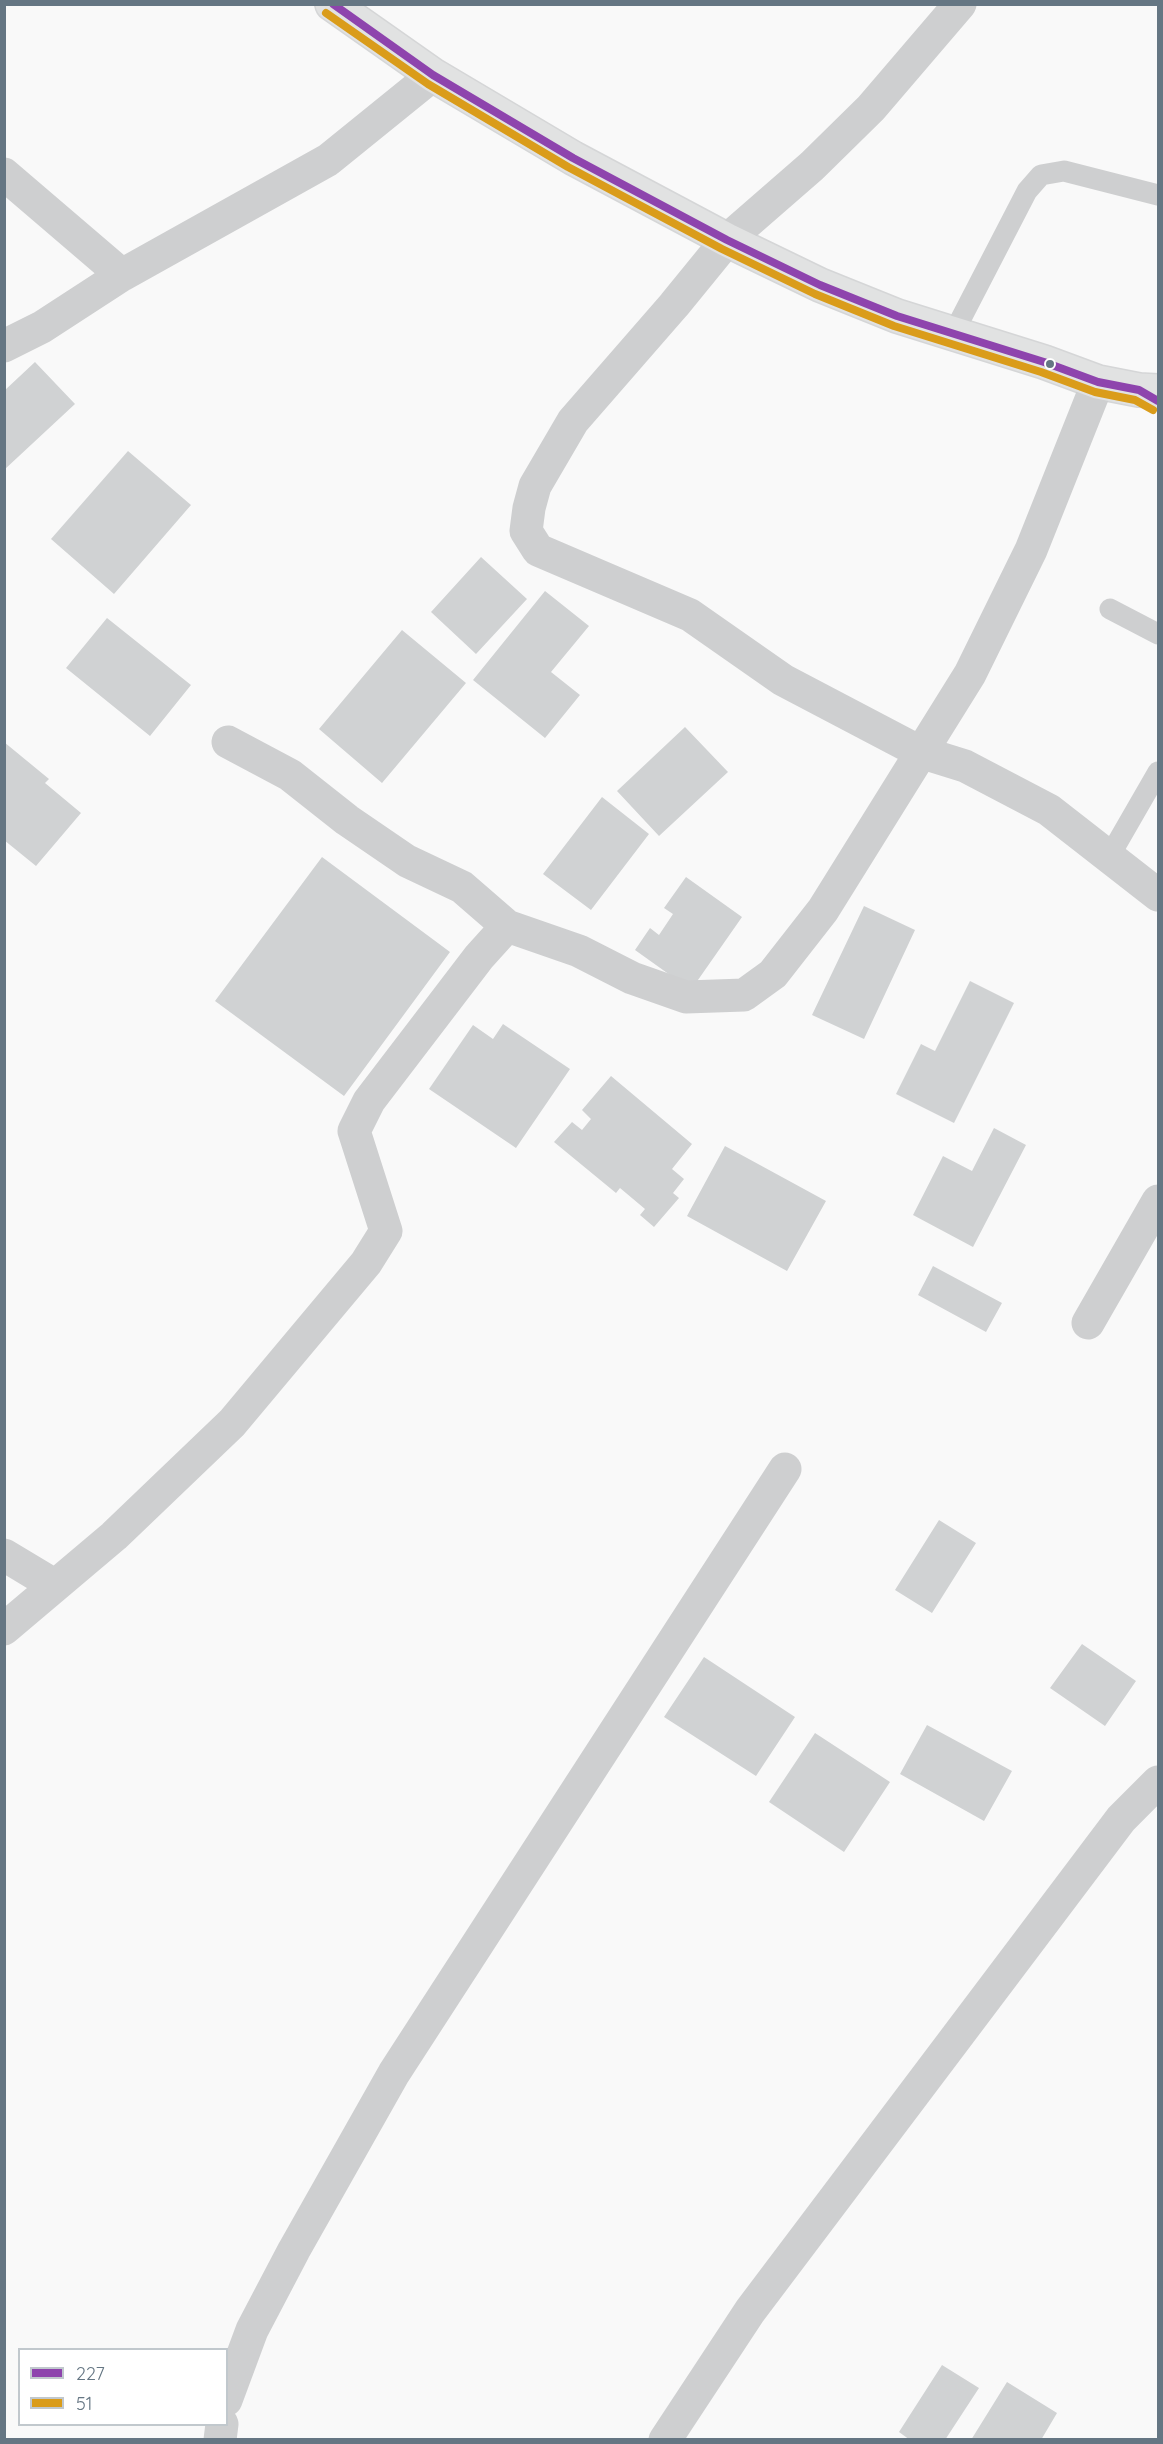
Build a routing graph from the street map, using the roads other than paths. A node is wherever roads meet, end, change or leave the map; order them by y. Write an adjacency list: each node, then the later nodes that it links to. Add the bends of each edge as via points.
1 (332, 4): 3 (street)
2 (960, 4): 6 (street, via 871,108)
3 (433, 75): 6 (street, via 573,158); 7 (street, via 328,160)
4 (4, 174): 7 (street)
5 (1158, 195): 8 (lane, via 1064,171 1041,175 1027,191)
6 (727, 240): 8 (street, via 820,285); 15 (street, via 573,420 535,486 526,531 538,550 690,615 783,680)
7 (122, 275): 9 (street, via 42,327)
8 (953, 334): 10 (street)
9 (4, 346)
10 (1098, 382): 11 (street); 15 (street, via 1026,560 970,674)
11 (1152, 394)
12 (1110, 609): 13 (lane)
13 (1158, 634)
14 (228, 742): 19 (street, via 290,775 407,861 462,887)
15 (920, 752): 17 (street, via 965,766 1049,810); 19 (street, via 823,910 773,974 744,995 686,997 632,978 579,951)
16 (1158, 772): 17 (lane)
17 (1108, 857): 18 (street)
18 (1158, 895)
19 (507, 926): 24 (street, via 369,1101 354,1131 386,1231 366,1263 232,1422 114,1536)
20 (1158, 1201): 21 (street)
21 (1088, 1323)
22 (786, 1469): 27 (street, via 394,2073 252,2330)
23 (4, 1555): 24 (street)
24 (54, 1585): 25 (street)
25 (4, 1629)
26 (1158, 1782): 28 (street, via 1121,1819 750,2311)
27 (228, 2395)
28 (667, 2439)

